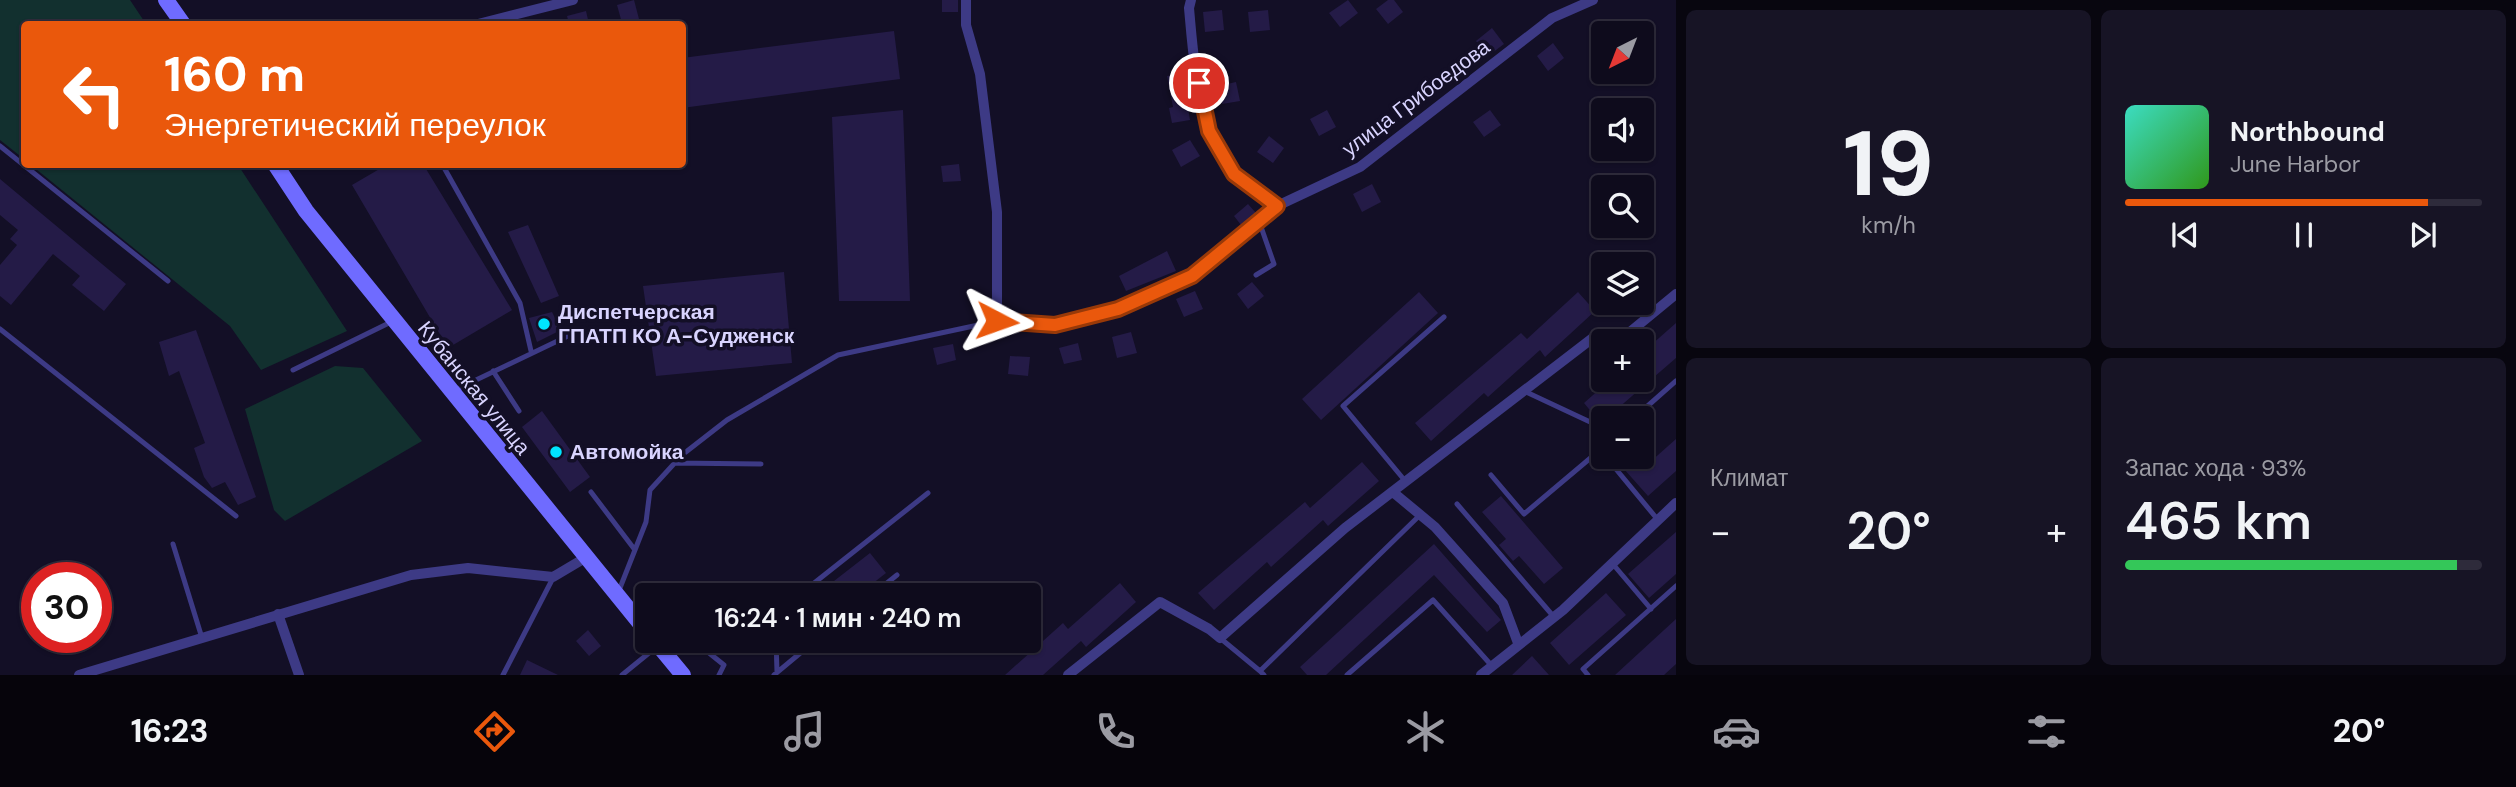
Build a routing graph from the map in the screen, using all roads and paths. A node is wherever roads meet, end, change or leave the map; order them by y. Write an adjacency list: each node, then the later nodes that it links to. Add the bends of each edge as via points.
1 (166, 0): 6 (street)
2 (573, 0): 7 (street)
3 (966, 0): 20 (street, via 966,25 980,74 997,212)
4 (1191, 0): 13 (street, via 1194,60 1209,131 1234,174)
5 (1593, 0): 13 (street, улица Грибоедова, via 1552,18 1360,167)
6 (181, 21)
7 (490, 21)
8 (0, 146): 9 (lane)
9 (21, 163)
10 (27, 168): 16 (lane)
11 (278, 168): 19 (street, Кубанская улица)
12 (444, 168): 25 (lane, via 520,303)
13 (1277, 206): 14 (street, улица Грибоедова)
14 (1259, 221): 15 (lane, via 1274,264); 20 (street, улица Грибоедова, via 1192,276 1118,309 1055,325)
15 (1256, 275)
16 (168, 281)
17 (1676, 294): 22 (street)
18 (1444, 317): 39 (lane, via 1343,406)
19 (393, 320): 26 (lane); 30 (street, Кубанская улица)
20 (997, 321): 35 (lane, улица Грибоедова, via 838,355 727,420)
21 (0, 329): 46 (lane)
22 (1634, 329)
23 (568, 336): 25 (lane)
24 (1591, 339): 29 (street)
25 (531, 351): 27 (lane)
26 (293, 370)
27 (494, 371): 30 (lane); 32 (lane)
28 (1676, 382): 31 (lane)
29 (1524, 391): 33 (lane); 39 (street)
30 (450, 392): 50 (street, Кубанская улица)
31 (1648, 406)
32 (519, 411)
33 (1591, 422)
34 (1591, 461): 38 (lane, via 1524,514)
35 (674, 463): 36 (lane); 49 (lane, улица Грибоедова, via 650,490 646,522)
36 (761, 464)
37 (1617, 469): 47 (lane)
38 (1491, 475)
39 (1406, 482): 41 (street)
40 (592, 492): 49 (lane)
41 (1394, 493): 45 (street); 63 (street, via 1345,528)
42 (928, 494): 54 (lane)
43 (1457, 504): 61 (lane)
44 (1676, 504): 47 (street)
45 (1420, 515): 64 (street, via 1503,603); 71 (lane)
46 (236, 516)
47 (1658, 520): 51 (street)
48 (173, 544): 62 (lane)
49 (635, 550): 57 (lane, улица Грибоедова)
50 (585, 558): 53 (street); 57 (street, Кубанская улица)
51 (1612, 564): 58 (lane); 61 (street)
52 (897, 575): 55 (lane)
53 (553, 577): 59 (street, via 468,568 411,575); 75 (lane)
54 (814, 583)
55 (887, 583)
56 (1676, 586): 58 (lane)
57 (616, 596): 60 (street, Кубанская улица)
58 (1651, 609): 82 (lane, via 1583,668)
59 (278, 614): 62 (street); 74 (street)
60 (635, 617)
61 (1554, 617): 64 (street)
62 (201, 638): 73 (street)
63 (1220, 638): 71 (lane); 79 (street, via 1160,602)
64 (1518, 643): 70 (street)
65 (643, 653): 76 (lane)
66 (666, 653): 77 (street, Кубанская улица)
67 (709, 653): 78 (lane, via 724,665)
68 (776, 653): 72 (lane)
69 (800, 653): 72 (lane)
70 (1492, 666): 80 (lane, via 1433,600); 81 (street)
71 (1262, 673)
72 (775, 674)
73 (79, 675)
74 (299, 675)
75 (503, 675)
76 (622, 675)
77 (683, 675)
78 (719, 675)
79 (1068, 675)
80 (1347, 675)
81 (1481, 675)
82 (1588, 675)

